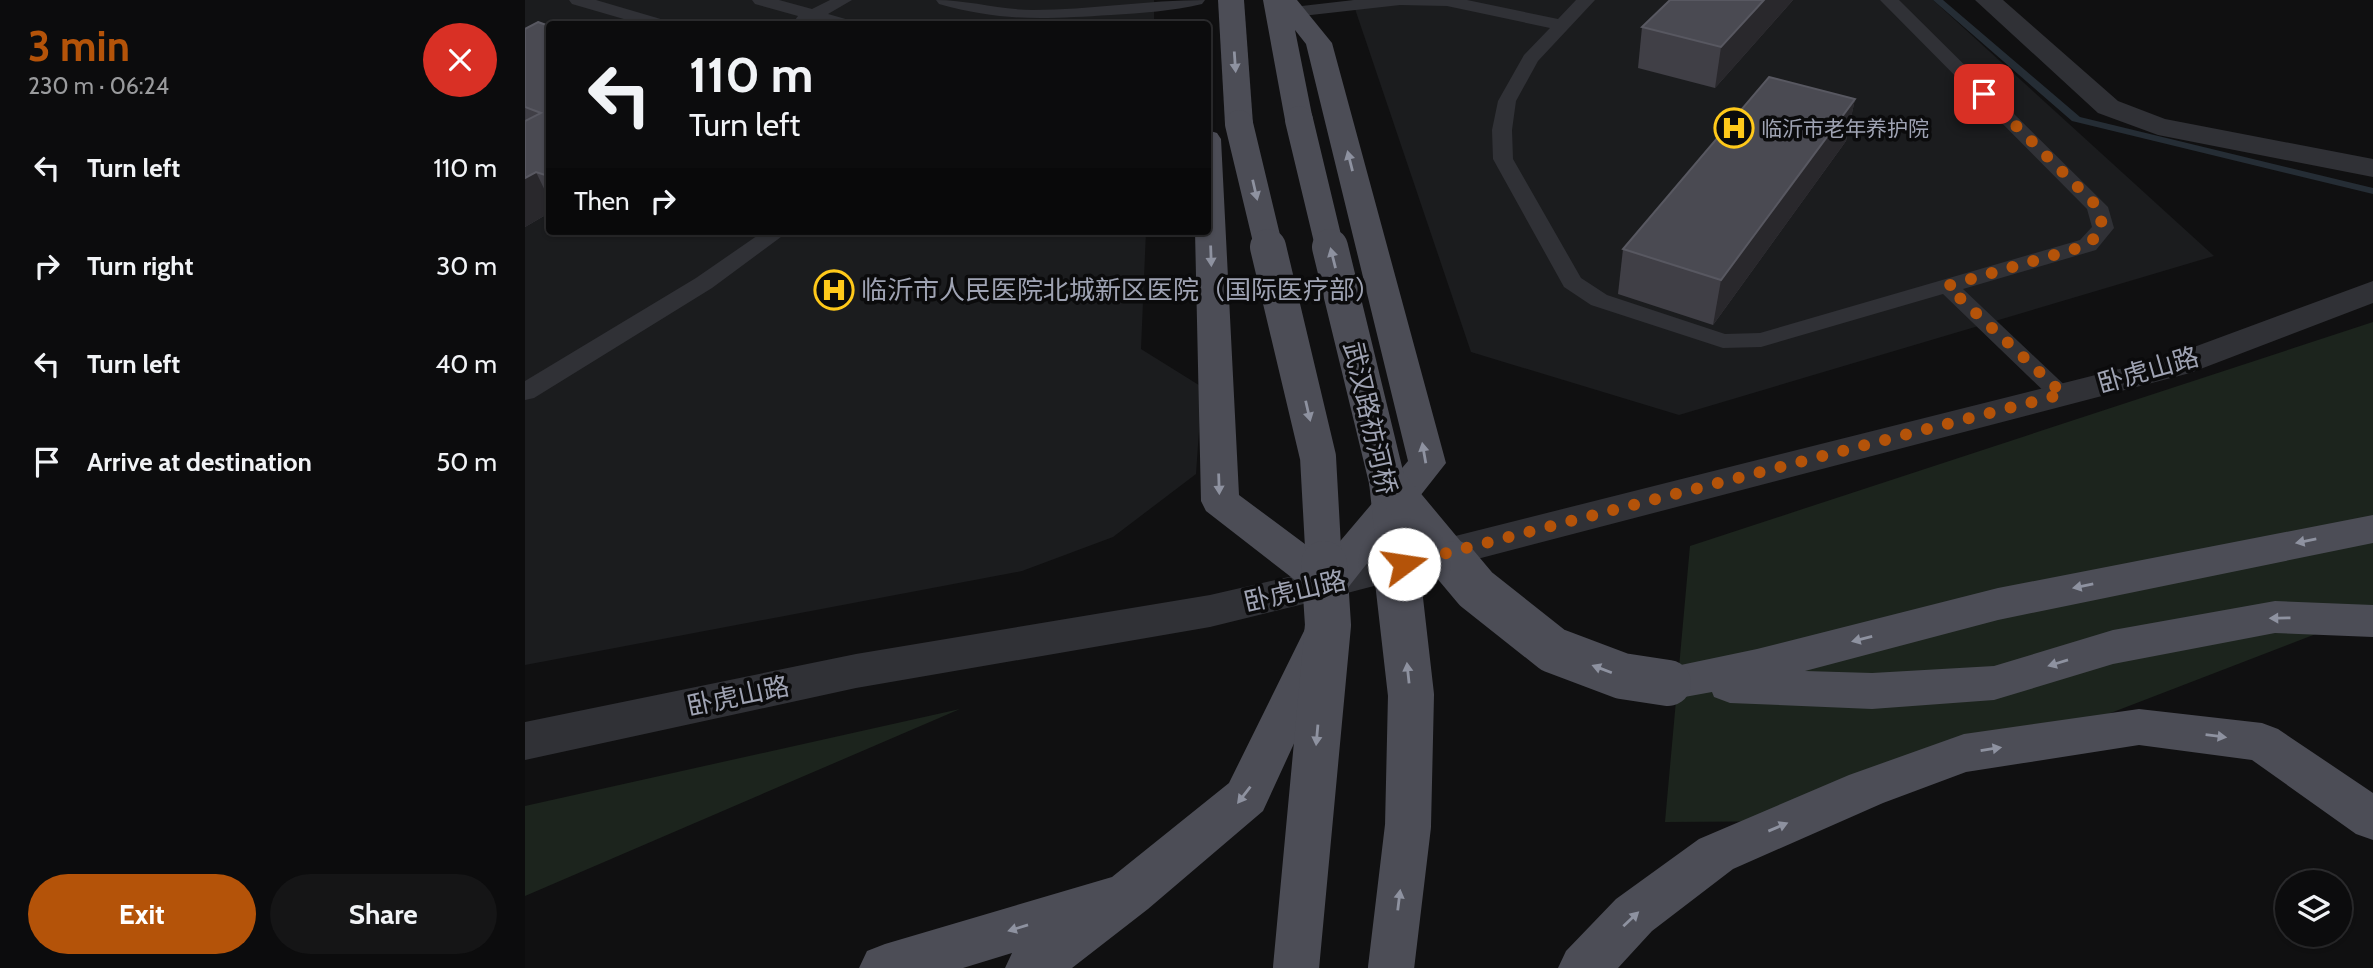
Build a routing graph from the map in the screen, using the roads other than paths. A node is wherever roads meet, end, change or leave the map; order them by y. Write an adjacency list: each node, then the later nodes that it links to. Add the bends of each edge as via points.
1 (578, 0): 12 (lane)
2 (761, 0): 11 (lane)
3 (842, 0): 11 (lane)
4 (945, 0): 5 (lane, via 981,10 1032,15)
5 (1196, 0)
6 (1229, 0): 14 (main road); 15 (main road, one-way to 15)
7 (1586, 0): 13 (lane)
8 (1889, 0): 18 (lane, via 2097,206 2103,228 2088,245)
9 (1988, 0): 16 (street, via 2108,107 2158,126)
10 (1285, 4): 13 (lane, via 1447,1); 22 (main road, 武汉路祊河桥, one-way to 10, bridge, via 1299,120); 24 (main road, one-way to 10, via 1427,463 1319,43)
11 (804, 20)
12 (648, 21)
13 (1563, 25): 18 (lane, via 1530,59 1507,101 1503,159 1572,282 1599,300 1723,341 1761,340)
14 (1211, 34)
15 (1223, 131): 24 (main road, one-way to 24, bridge, via 1318,457); 24 (main road, one-way to 24, via 1220,501)
16 (2373, 168)
17 (772, 235): 20 (lane, via 704,283)
18 (1947, 286): 21 (lane)
19 (2373, 291): 21 (street, 卧虎山路, via 2178,365)
20 (525, 393)
21 (2063, 394): 24 (street, 卧虎山路)
22 (1387, 481): 26 (main road, one-way to 22, bridge, via 1622,676 1553,650 1476,589); 33 (main road, 武汉路祊河桥, one-way to 22, bridge, via 1408,825 1411,695)
23 (2373, 529): 26 (main road, one-way to 26, via 1998,604 1758,666)
24 (1328, 604): 27 (street, 卧虎山路, via 1210,611 856,671); 29 (main road, one-way to 29, via 1246,797); 32 (main road, one-way to 32, bridge)
25 (2373, 621): 26 (main road, one-way to 26, via 2275,617 2113,647 1994,683 1872,691)
26 (1668, 683)
27 (525, 741)
28 (2373, 819): 34 (main road, one-way to 28, via 1634,915 1716,854 1865,789 1964,753 2139,727 2262,742)
29 (1130, 893): 30 (main road, one-way to 30); 31 (main road)
30 (885, 968)
31 (1031, 968)
32 (1296, 968)
33 (1391, 968)
34 (1584, 968)

